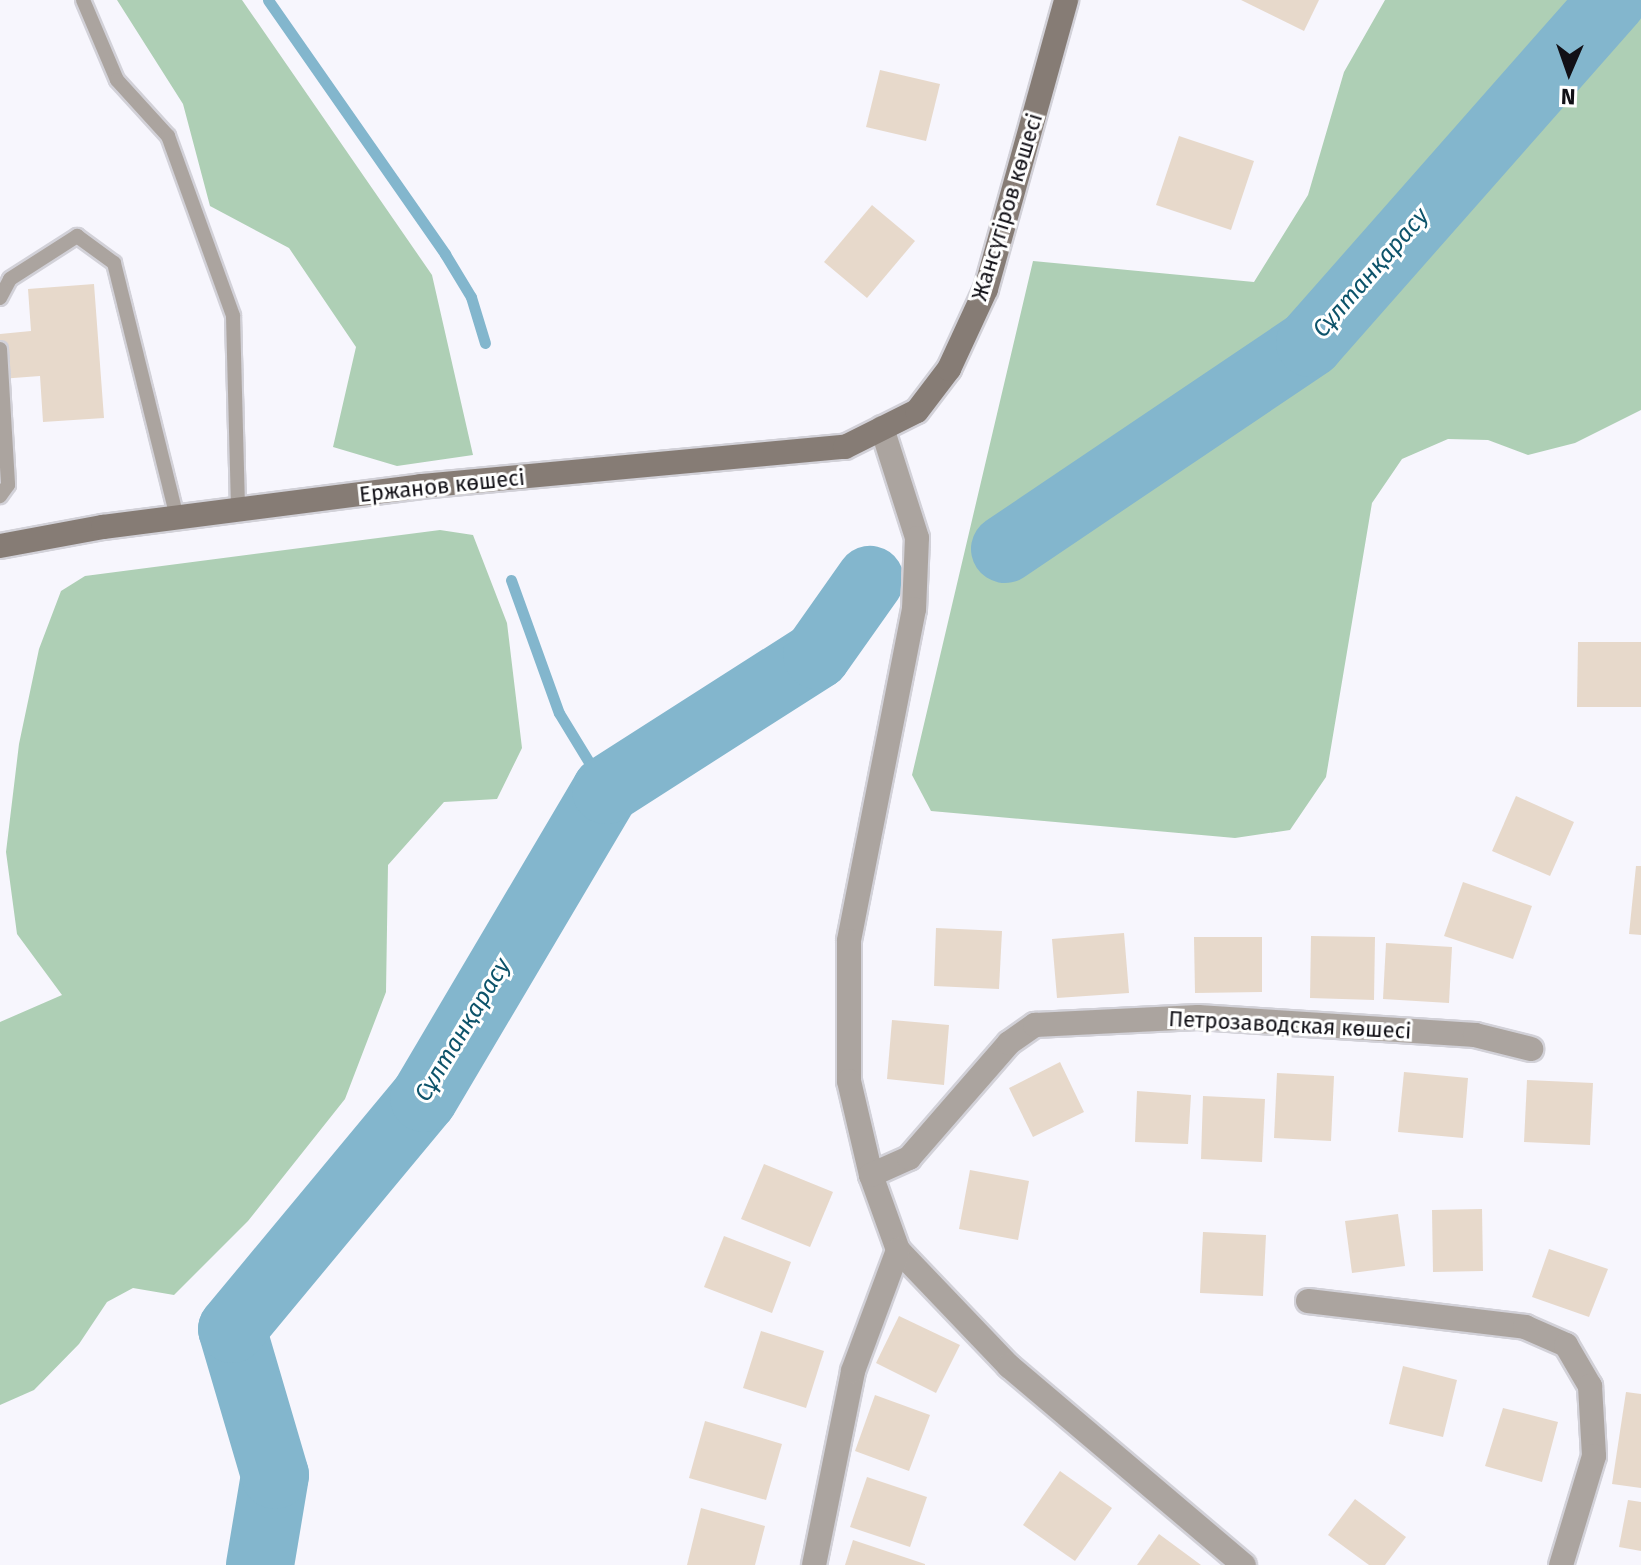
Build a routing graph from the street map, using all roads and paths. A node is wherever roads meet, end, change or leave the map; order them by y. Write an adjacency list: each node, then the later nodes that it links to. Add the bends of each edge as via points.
1 (83, 0): 7 (lane, via 117,80 168,136 233,316)
2 (1066, 0): 5 (main road, Жансүгіров көшесі, via 986,289 949,369 917,411)
3 (0, 298): 8 (lane, via 10,279 77,236 114,263)
4 (0, 349): 6 (lane, via 8,485)
5 (882, 428): 7 (main road, Ержанов көшесі, via 845,447 421,486); 11 (street, via 917,538 914,609 849,941 849,1081)
6 (0, 496)
7 (238, 510): 8 (main road, Ержанов көшесі)
8 (177, 518): 9 (main road, Ержанов көшесі)
9 (0, 546)
10 (1531, 1049): 11 (street, Петрозаводская көшесі, via 1475,1035 1198,1017 1035,1025 1009,1043 909,1158)
11 (871, 1175): 12 (street)
12 (898, 1250): 15 (street, via 853,1371); 16 (street, via 1009,1366)
13 (1308, 1301): 14 (street, via 1525,1327 1566,1345 1590,1386 1594,1456)
14 (1568, 1563)
15 (814, 1565)
16 (1244, 1565)

